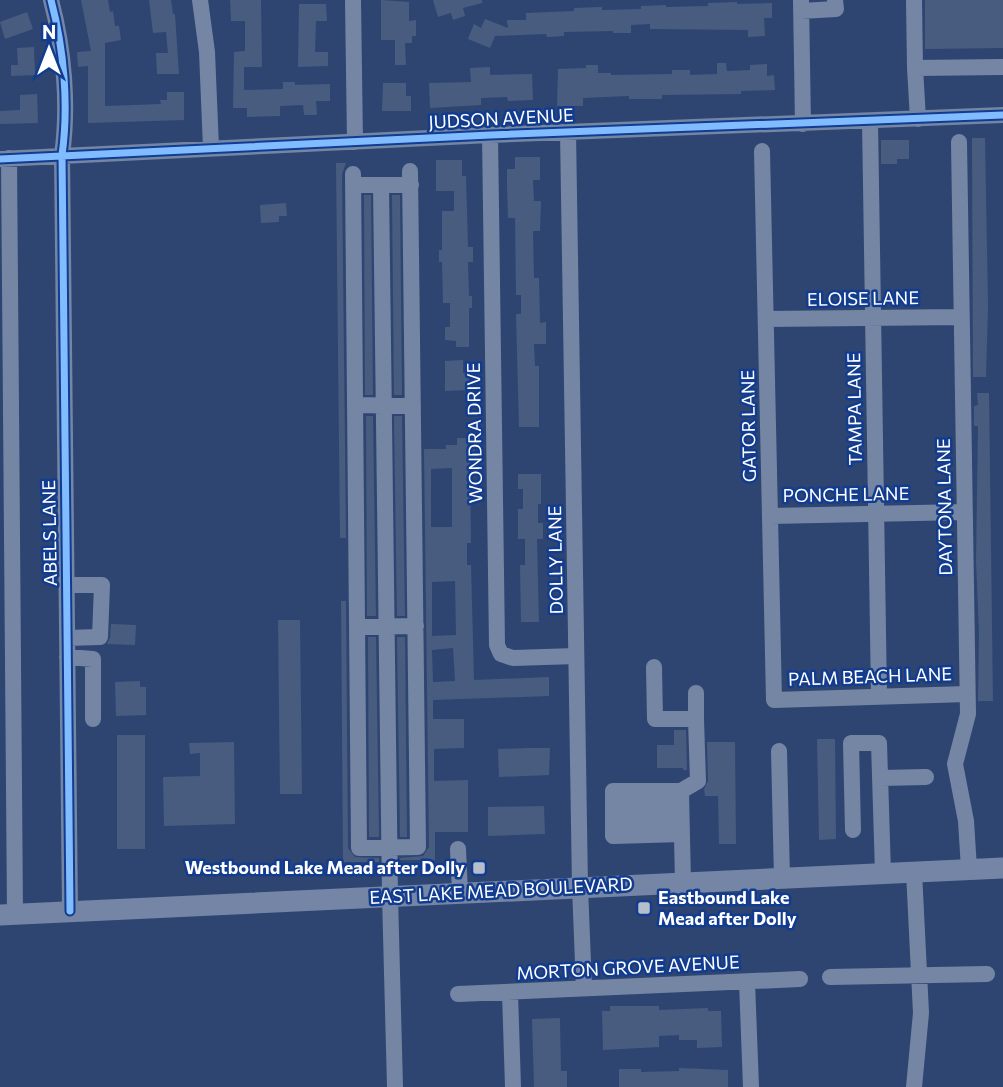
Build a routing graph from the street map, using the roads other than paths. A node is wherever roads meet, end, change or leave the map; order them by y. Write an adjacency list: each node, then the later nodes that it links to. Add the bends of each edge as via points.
1 (51, 0): 19 (street, ABELS LANE, via 61,59)
2 (201, 0): 17 (street)
3 (353, 0): 15 (street)
4 (835, 0): 6 (street, via 836,9)
5 (914, 0): 8 (street)
6 (801, 6): 11 (street)
7 (1003, 67): 8 (street)
8 (915, 68): 10 (street)
9 (1003, 115): 10 (street, JUDSON AVENUE)
10 (918, 119): 12 (street, JUDSON AVENUE)
11 (803, 124): 12 (street, JUDSON AVENUE); 13 (street, JUDSON AVENUE)
12 (870, 128): 23 (street, TAMPA LANE)
13 (568, 132): 14 (street, JUDSON AVENUE); 36 (street, DOLLY LANE)
14 (491, 135): 15 (street, JUDSON AVENUE); 36 (street, WONDRA DRIVE, via 497,645 502,654 513,658)
15 (355, 142): 17 (street, JUDSON AVENUE)
16 (959, 142): 22 (street, DAYTONA LANE)
17 (211, 148): 19 (street, JUDSON AVENUE)
18 (762, 151): 24 (street, GATOR LANE)
19 (62, 155): 20 (street, JUDSON AVENUE); 31 (street, ABELS LANE)
20 (5, 158): 62 (street)
21 (381, 185): 25 (street, via 353,180); 26 (street); 27 (street, via 411,178)
22 (961, 317): 23 (street, ELOISE LANE); 28 (street, DAYTONA LANE)
23 (873, 318): 24 (street, ELOISE LANE); 29 (street, TAMPA LANE)
24 (766, 319): 30 (street, GATOR LANE)
25 (355, 405): 26 (street); 34 (street)
26 (384, 406): 27 (street); 32 (street)
27 (413, 406): 33 (street)
28 (964, 512): 29 (street, PONCHE LANE); 40 (street, DAYTONA LANE)
29 (876, 514): 30 (street, PONCHE LANE); 41 (street, TAMPA LANE)
30 (770, 516): 42 (street, GATOR LANE)
31 (66, 585): 35 (street, ABELS LANE); 35 (street, via 102,585 100,637)
32 (387, 626): 33 (street); 34 (street); 50 (street)
33 (416, 626): 50 (street, via 418,847)
34 (357, 627): 50 (street, via 359,848)
35 (67, 638): 37 (street, ABELS LANE)
36 (576, 656): 58 (street, DOLLY LANE)
37 (67, 657): 43 (street, via 93,659); 61 (street, ABELS LANE)
38 (654, 667): 44 (street, via 655,719)
39 (696, 692): 44 (street)
40 (967, 694): 41 (street, PALM BEACH LANE); 53 (street, DAYTONA LANE, via 968,715 955,764)
41 (879, 696): 42 (street, PALM BEACH LANE)
42 (774, 700)
43 (93, 719)
44 (696, 719): 48 (street, via 698,781)
45 (779, 751): 56 (street)
46 (926, 777): 47 (street)
47 (881, 778): 49 (street, via 879,743 851,743); 55 (street)
48 (681, 813): 48 (street, via 612,791 613,814); 57 (street)
49 (853, 830)
50 (390, 848): 60 (street)
51 (457, 849): 59 (street)
52 (1003, 868): 53 (main road, EAST LAKE MEAD BOULEVARD)
53 (969, 869): 54 (main road, EAST LAKE MEAD BOULEVARD)
54 (914, 872): 55 (main road, EAST LAKE MEAD BOULEVARD); 64 (street)
55 (883, 873): 56 (main road, EAST LAKE MEAD BOULEVARD)
56 (782, 878): 57 (main road, EAST LAKE MEAD BOULEVARD)
57 (683, 883): 58 (main road, EAST LAKE MEAD BOULEVARD)
58 (580, 887): 59 (main road, EAST LAKE MEAD BOULEVARD); 68 (street, DOLLY LANE)
59 (460, 893): 60 (main road, EAST LAKE MEAD BOULEVARD)
60 (390, 896): 61 (main road, EAST LAKE MEAD BOULEVARD); 71 (street)
61 (70, 911): 62 (main road, EAST LAKE MEAD BOULEVARD)
62 (8, 914)
63 (987, 974): 64 (street)
64 (919, 975): 65 (street); 74 (street, via 921,1013)
65 (830, 977)
66 (800, 979): 67 (street, MORTON GROVE AVENUE)
67 (747, 982): 68 (street, MORTON GROVE AVENUE); 73 (street)
68 (584, 988): 69 (street, MORTON GROVE AVENUE)
69 (510, 993): 70 (street, MORTON GROVE AVENUE); 72 (street)
70 (458, 994)
71 (395, 1087)
72 (513, 1087)
73 (751, 1087)
74 (914, 1087)

